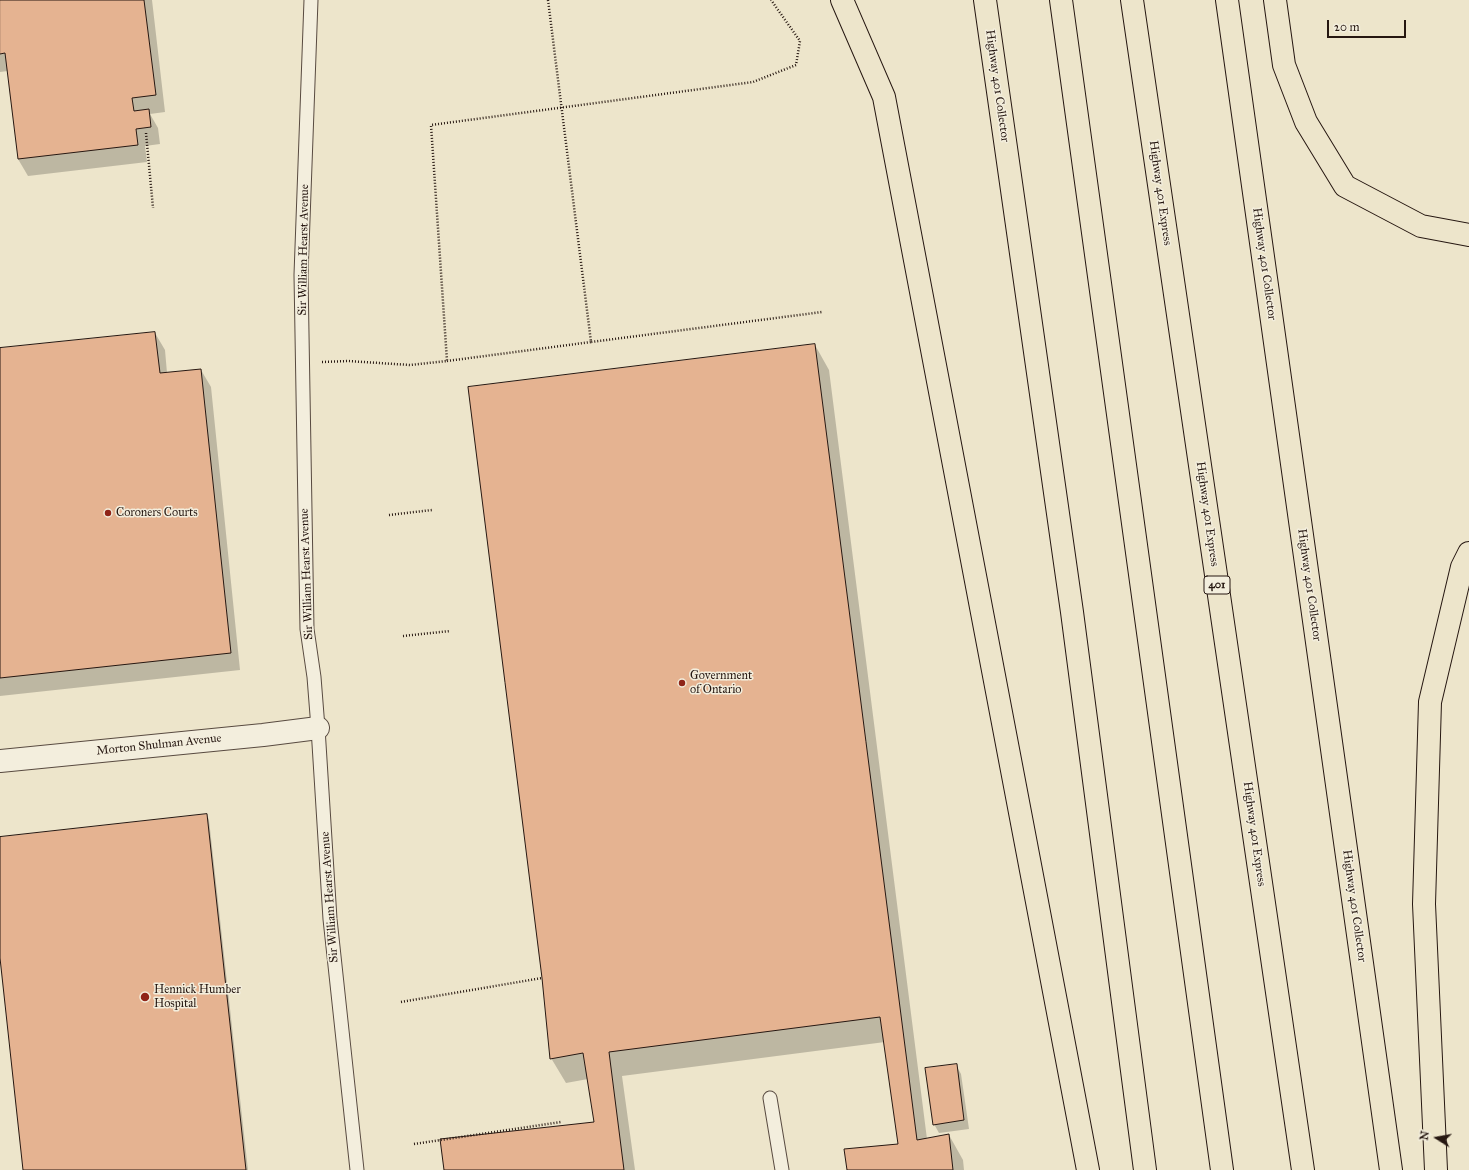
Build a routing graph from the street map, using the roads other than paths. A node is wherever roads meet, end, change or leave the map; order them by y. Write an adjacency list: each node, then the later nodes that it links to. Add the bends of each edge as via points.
1 (311, 0): 10 (lane, Sir William Hearst Avenue, via 302,265 307,629)
2 (842, 0): 15 (highway, via 884,97)
3 (985, 0): 16 (highway, Highway 401 Collector, via 1072,612)
4 (1061, 0): 17 (highway)
5 (1132, 0): 18 (highway, Highway 401 Express / 401)
6 (1227, 0): 19 (highway, Highway 401 Collector)
7 (1276, 0): 8 (highway, via 1284,65 1306,122 1345,186 1421,226)
8 (1469, 235)
9 (1469, 553): 20 (highway, via 1462,567 1430,702 1424,904)
10 (318, 728): 11 (street, Morton Shulman Avenue); 13 (lane, Sir William Hearst Avenue, via 330,919)
11 (0, 761)
12 (770, 1098): 14 (lane)
13 (357, 1170)
14 (782, 1170)
15 (1088, 1170)
16 (1145, 1170)
17 (1222, 1170)
18 (1303, 1170)
19 (1392, 1170)
20 (1436, 1170)

